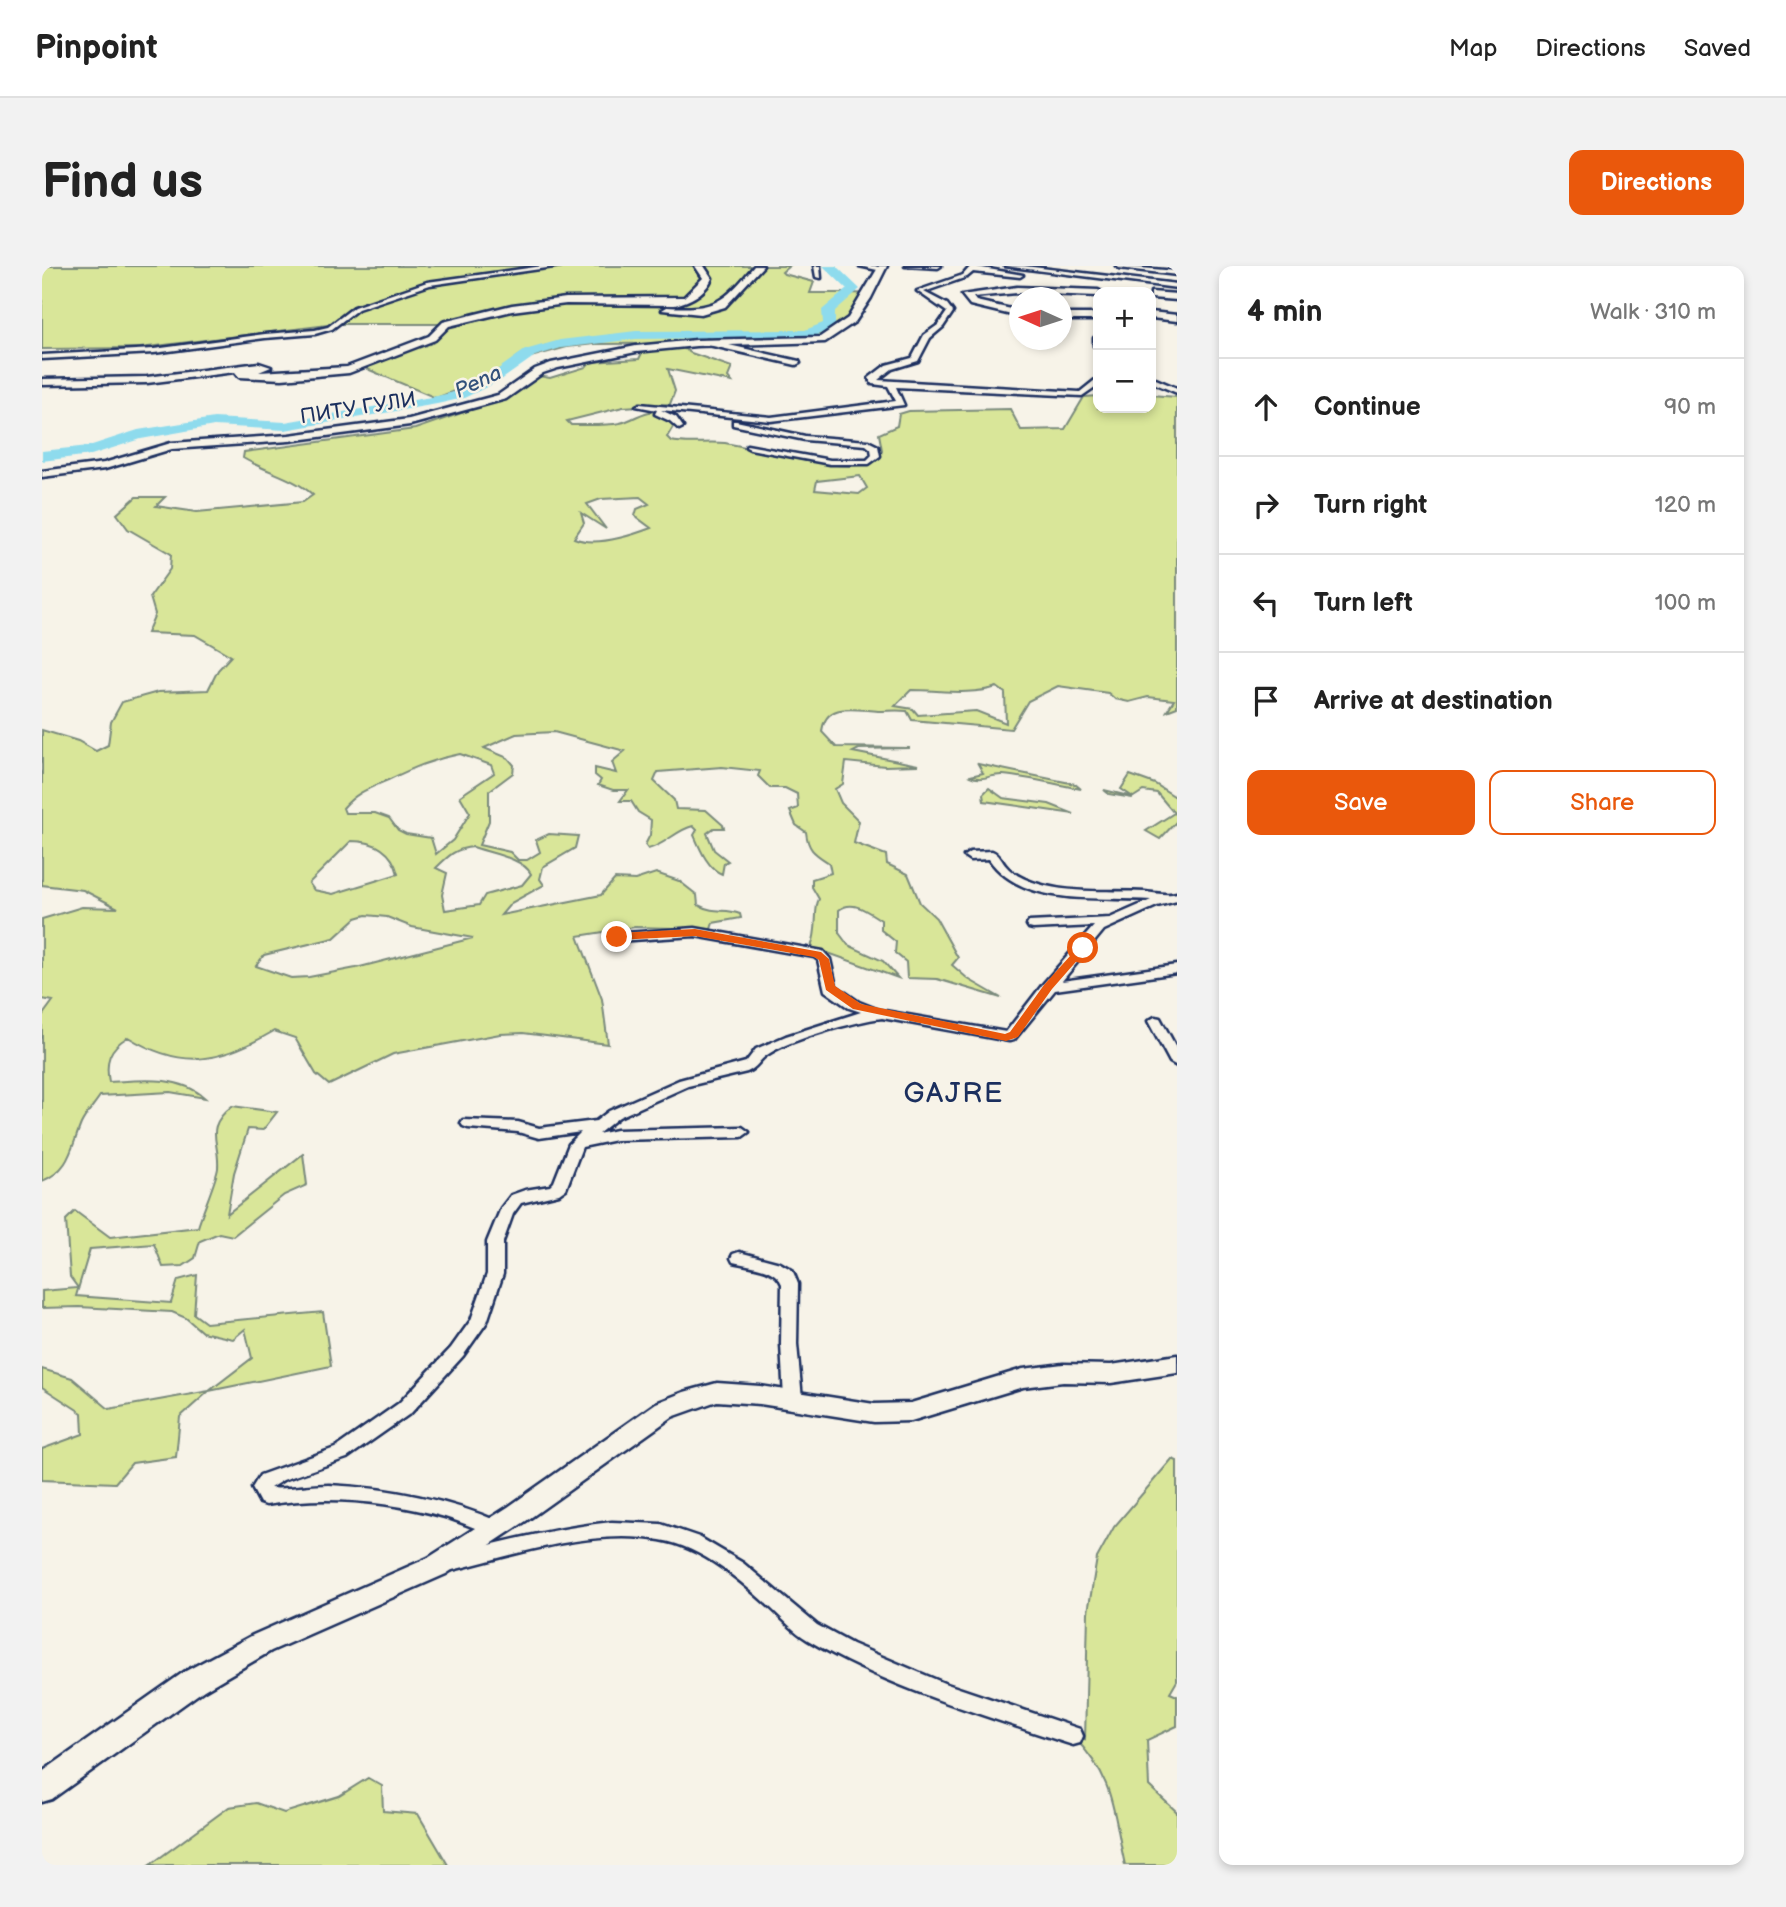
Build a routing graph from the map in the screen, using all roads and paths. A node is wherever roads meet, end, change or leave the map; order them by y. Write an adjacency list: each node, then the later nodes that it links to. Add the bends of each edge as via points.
1 (558, 266): 28 (street, via 429,283 356,308 330,328 315,332 154,351)
2 (699, 266): 21 (street, via 708,280 684,300)
3 (759, 266): 21 (street, via 744,288 714,309)
4 (817, 266): 13 (street)
5 (862, 266): 10 (street)
6 (908, 266): 7 (street)
7 (938, 266)
8 (1008, 266): 15 (street)
9 (1119, 266): 12 (street)
10 (882, 267): 27 (street, ПИТУ ГУЛИ, via 872,294 833,336 802,342)
11 (974, 268): 14 (street); 32 (street, via 957,280 920,291 950,312 927,337 915,359 873,377 875,382)
12 (1177, 273)
13 (819, 276)
14 (1107, 284)
15 (1177, 286)
16 (1009, 291): 22 (street, via 967,295 973,303)
17 (1072, 292): 18 (street)
18 (1093, 293)
19 (1156, 295): 20 (street)
20 (1177, 297)
21 (612, 303): 31 (street, via 587,300 512,308 450,323 432,338 337,372 239,374 266,367 260,366 147,380)
22 (1009, 311)
23 (1156, 316): 26 (street)
24 (1072, 317): 25 (street)
25 (1093, 317)
26 (1177, 318)
27 (708, 342): 29 (street); 38 (street, ПИТУ ГУЛИ, via 659,345 555,365 502,397 410,422 289,438 171,446 105,466)
28 (42, 357)
29 (796, 363)
30 (1156, 381): 34 (street)
31 (42, 382)
32 (891, 384): 33 (street, via 1082,394); 35 (street, via 901,403 771,419)
33 (1093, 386)
34 (1177, 391)
35 (740, 416): 36 (street, via 640,406 670,417); 37 (street, via 734,421 737,424 868,443 874,446 876,456 869,462 840,463)
36 (679, 427)
37 (750, 447)
38 (42, 474)
39 (970, 856): 40 (street, via 992,855 1007,873 1032,885 1098,895)
40 (1173, 897): 41 (street)
41 (1113, 920): 42 (street); 45 (street, via 1095,933)
42 (1033, 925)
43 (617, 937): 46 (street, via 695,932 818,954 824,959 832,990 857,1007)
44 (1177, 970): 45 (street)
45 (1048, 987): 46 (street, via 1014,1034 1006,1038)
46 (882, 1014): 50 (street, via 853,1018 792,1039 761,1052 751,1065 684,1083 614,1114)
47 (1155, 1021): 48 (street)
48 (1177, 1062)
49 (468, 1123): 50 (street, via 539,1133)
50 (600, 1125): 52 (street)
51 (742, 1132): 52 (street, via 616,1135)
52 (576, 1144): 56 (street, via 561,1185 554,1191 516,1199 506,1212 495,1242 495,1274 479,1322 457,1352 405,1408 362,1441 266,1480 261,1488 267,1497 335,1490 447,1510)
53 (739, 1258): 55 (street, via 774,1267 786,1274 790,1284)
54 (1177, 1364): 55 (street, via 1111,1374 1023,1378 911,1412 874,1413)
55 (793, 1399): 56 (street, via 717,1392 664,1410)
56 (496, 1528): 57 (street)
57 (437, 1566): 58 (street, via 559,1538 621,1530 663,1533 686,1540 749,1578 813,1633 842,1648 937,1690); 59 (street, via 226,1662 153,1708)
58 (1073, 1736)
59 (42, 1789)

